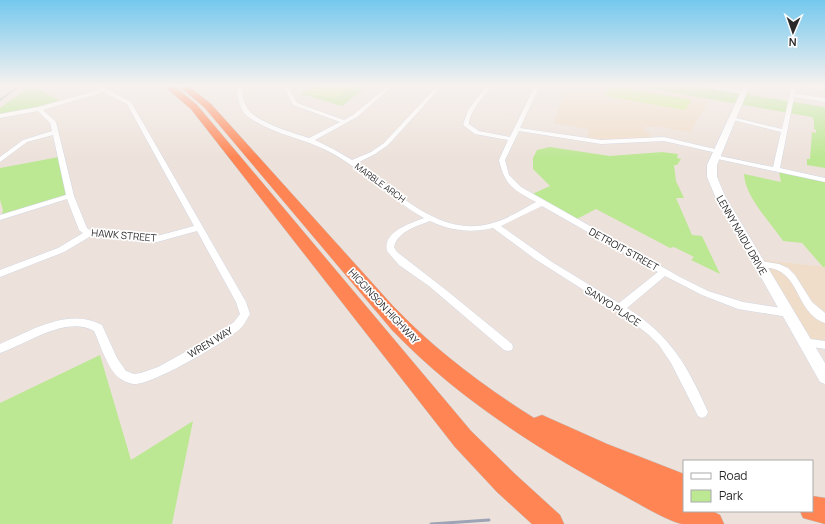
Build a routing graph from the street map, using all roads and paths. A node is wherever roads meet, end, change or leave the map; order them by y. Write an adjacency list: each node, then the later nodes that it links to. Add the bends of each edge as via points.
1 (36, 109): 14 (street)
2 (39, 109): 19 (street, HAWK STREET, via 52,121)
3 (133, 109): 32 (street, WREN WAY)
4 (196, 109): 52 (highway, HIGGINSON HIGHWAY, via 463,439 506,484)
5 (211, 109): 45 (highway, HIGGINSON HIGHWAY, via 403,329 439,363)
6 (246, 109): 21 (street, MARBLE ARCH, via 249,115 262,122)
7 (310, 109): 16 (street)
8 (363, 109): 16 (street)
9 (418, 109): 24 (street, via 386,144)
10 (473, 109): 20 (street, via 465,122 466,125 477,133)
11 (526, 109): 17 (street, DETROIT STREET)
12 (736, 109): 15 (street, LENNY NAIDU DRIVE)
13 (788, 109): 18 (street)
14 (0, 116)
15 (732, 119): 18 (street); 22 (street, LENNY NAIDU DRIVE)
16 (345, 122): 21 (street)
17 (517, 129): 20 (street, DETROIT STREET); 22 (street, via 598,142 664,139)
18 (783, 131): 25 (street)
19 (56, 132): 23 (street, via 25,141); 27 (street, HAWK STREET)
20 (512, 139): 28 (street, DETROIT STREET, via 502,160 506,175 518,189)
21 (309, 141): 24 (street, MARBLE ARCH, via 331,150)
22 (716, 154): 25 (street); 34 (street, LENNY NAIDU DRIVE, via 711,171 714,185)
23 (0, 160)
24 (352, 163): 30 (street, MARBLE ARCH)
25 (776, 169): 26 (street)
26 (825, 180)
27 (70, 196): 29 (street); 33 (street, HAWK STREET, via 82,228)
28 (541, 203): 31 (street, MARBLE ARCH); 35 (street, DETROIT STREET)
29 (0, 218)
30 (430, 218): 31 (street, MARBLE ARCH, via 460,228); 42 (street, via 396,236 391,242 391,251)
31 (496, 226): 37 (street, SANYO PLACE, via 548,263)
32 (198, 228): 33 (street, HAWK STREET, via 157,238); 43 (street, WREN WAY, via 244,309 245,314 238,325 225,335 162,370 134,380 122,374 113,361 98,328 86,323 56,325)
33 (90, 233): 36 (street, via 62,250)
34 (760, 264): 38 (street, LENNY NAIDU DRIVE); 39 (street, via 786,270 808,305)
35 (664, 272): 37 (street); 38 (street, DETROIT STREET, via 719,299 753,308)
36 (0, 274)
37 (620, 308): 46 (street, SANYO PLACE, via 642,324 670,352)
38 (788, 313): 40 (street, LENNY NAIDU DRIVE)
39 (825, 319)
40 (804, 342): 41 (street); 44 (street, LENNY NAIDU DRIVE)
41 (825, 345)
42 (508, 347)
43 (0, 349)
44 (825, 377)
45 (481, 395): 47 (highway, via 576,443); 49 (highway, HIGGINSON HIGHWAY, via 581,461)
46 (702, 412)
47 (683, 486)
48 (813, 509): 50 (highway)
49 (683, 511)
50 (825, 511)
51 (684, 512): 53 (highway, HIGGINSON HIGHWAY)
52 (550, 524)
53 (711, 524)

